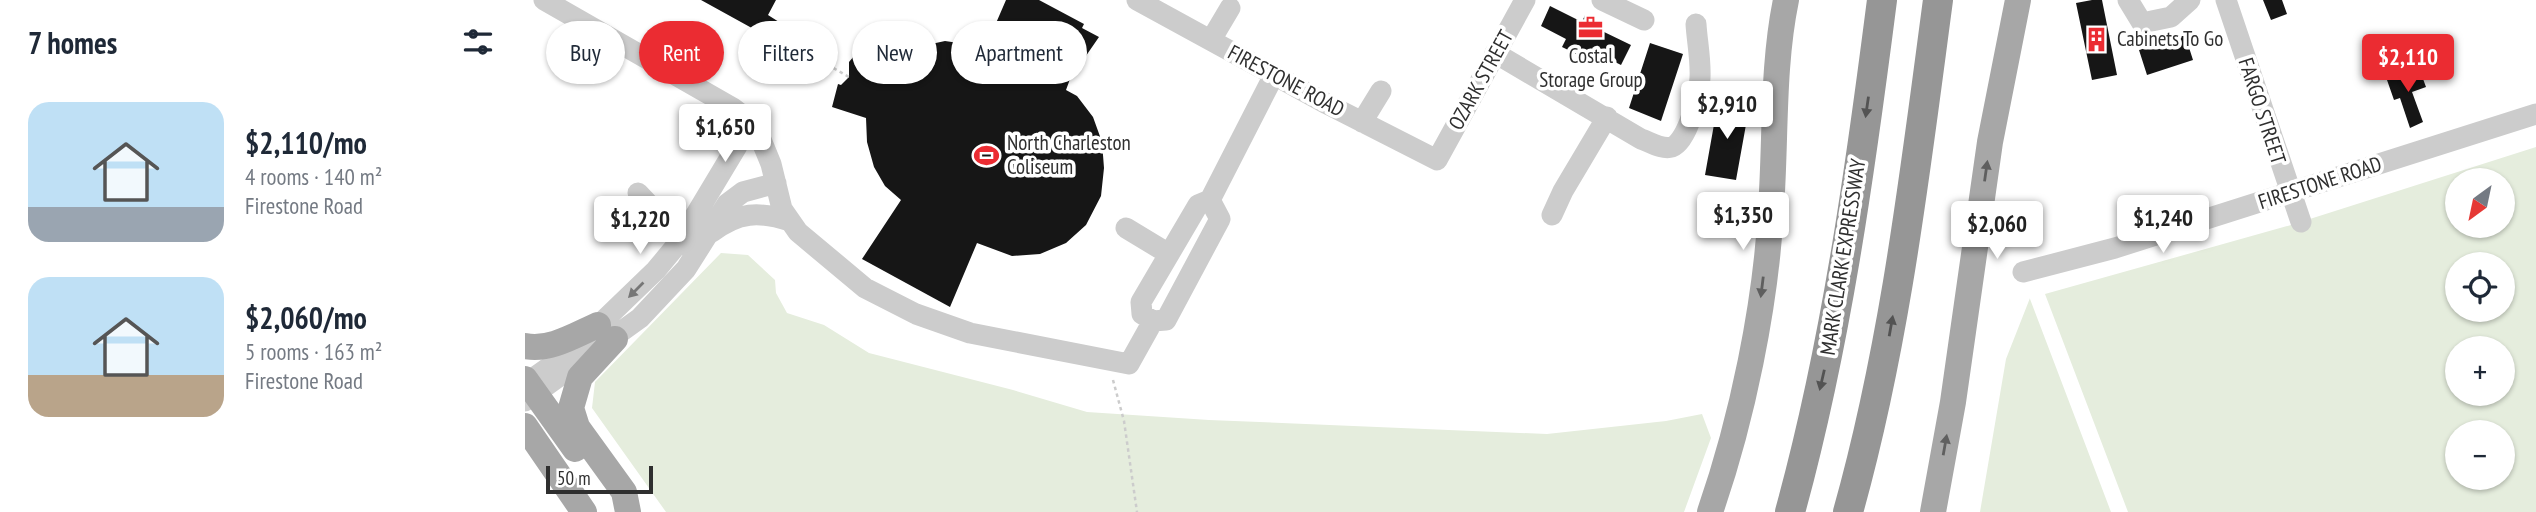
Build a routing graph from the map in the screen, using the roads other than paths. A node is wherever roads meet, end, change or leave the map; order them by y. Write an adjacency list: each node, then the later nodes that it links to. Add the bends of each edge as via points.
1 (544, 0): 19 (street)
2 (1137, 0): 15 (street, FIRESTONE ROAD)
3 (1525, 0): 16 (street, OZARK STREET)
4 (1786, 0): 47 (main road, one-way to 47, via 1778,37 1771,210 1759,313)
5 (1882, 0): 48 (highway, MARK CLARK EXPRESSWAY, one-way to 48, via 1826,366)
6 (1938, 0): 41 (highway, one-way to 6, via 1901,265)
7 (2018, 0): 51 (main road, one-way to 7, via 1990,142)
8 (2128, 0): 9 (street, via 2142,23 2171,17)
9 (2190, 0)
10 (2226, 0): 26 (street, FARGO STREET)
11 (1607, 1): 13 (street)
12 (1230, 8): 15 (street)
13 (1644, 20)
14 (1696, 24): 21 (street, via 1700,78 1680,141 1663,147)
15 (1211, 40): 17 (street, FIRESTONE ROAD)
16 (1495, 53): 21 (street); 23 (street, OZARK STREET)
17 (1274, 75): 22 (street, FIRESTONE ROAD); 27 (street)
18 (1381, 91): 22 (street)
19 (733, 108): 24 (street, via 755,125); 28 (street, via 737,146)
20 (2536, 114): 26 (street, FIRESTONE ROAD)
21 (1607, 117): 29 (street)
22 (1362, 122): 23 (street, FIRESTONE ROAD)
23 (1437, 160)
24 (774, 174): 28 (street, via 720,190); 30 (street, via 782,209); 33 (street, via 735,198)
25 (638, 193): 33 (street)
26 (2289, 193): 31 (street, FARGO STREET); 35 (street, FIRESTONE ROAD)
27 (1210, 200): 34 (street, via 1198,205); 36 (street, via 1220,219 1166,320)
28 (705, 203): 33 (street)
29 (1552, 215)
30 (790, 221): 33 (street, via 768,214 742,216); 36 (street, via 865,288 916,314 970,333 1129,364)
31 (2301, 222)
32 (1126, 228): 34 (street)
33 (695, 243): 37 (street, via 656,270)
34 (1168, 254): 36 (street, via 1141,302 1142,314)
35 (2024, 272)
36 (1153, 321)
37 (606, 332): 38 (main road, via 535,348); 39 (street, via 573,349); 46 (main road, via 580,377 571,408 577,427 624,492)
38 (525, 346)
39 (528, 388): 45 (main road)
40 (525, 426): 43 (main road)
41 (1864, 452): 49 (highway); 50 (highway)
42 (525, 456): 43 (main road)
43 (565, 484): 44 (main road)
44 (584, 512)
45 (620, 512)
46 (628, 512)
47 (1710, 512)
48 (1790, 512)
49 (1847, 512)
50 (1858, 512)
51 (1933, 512)

